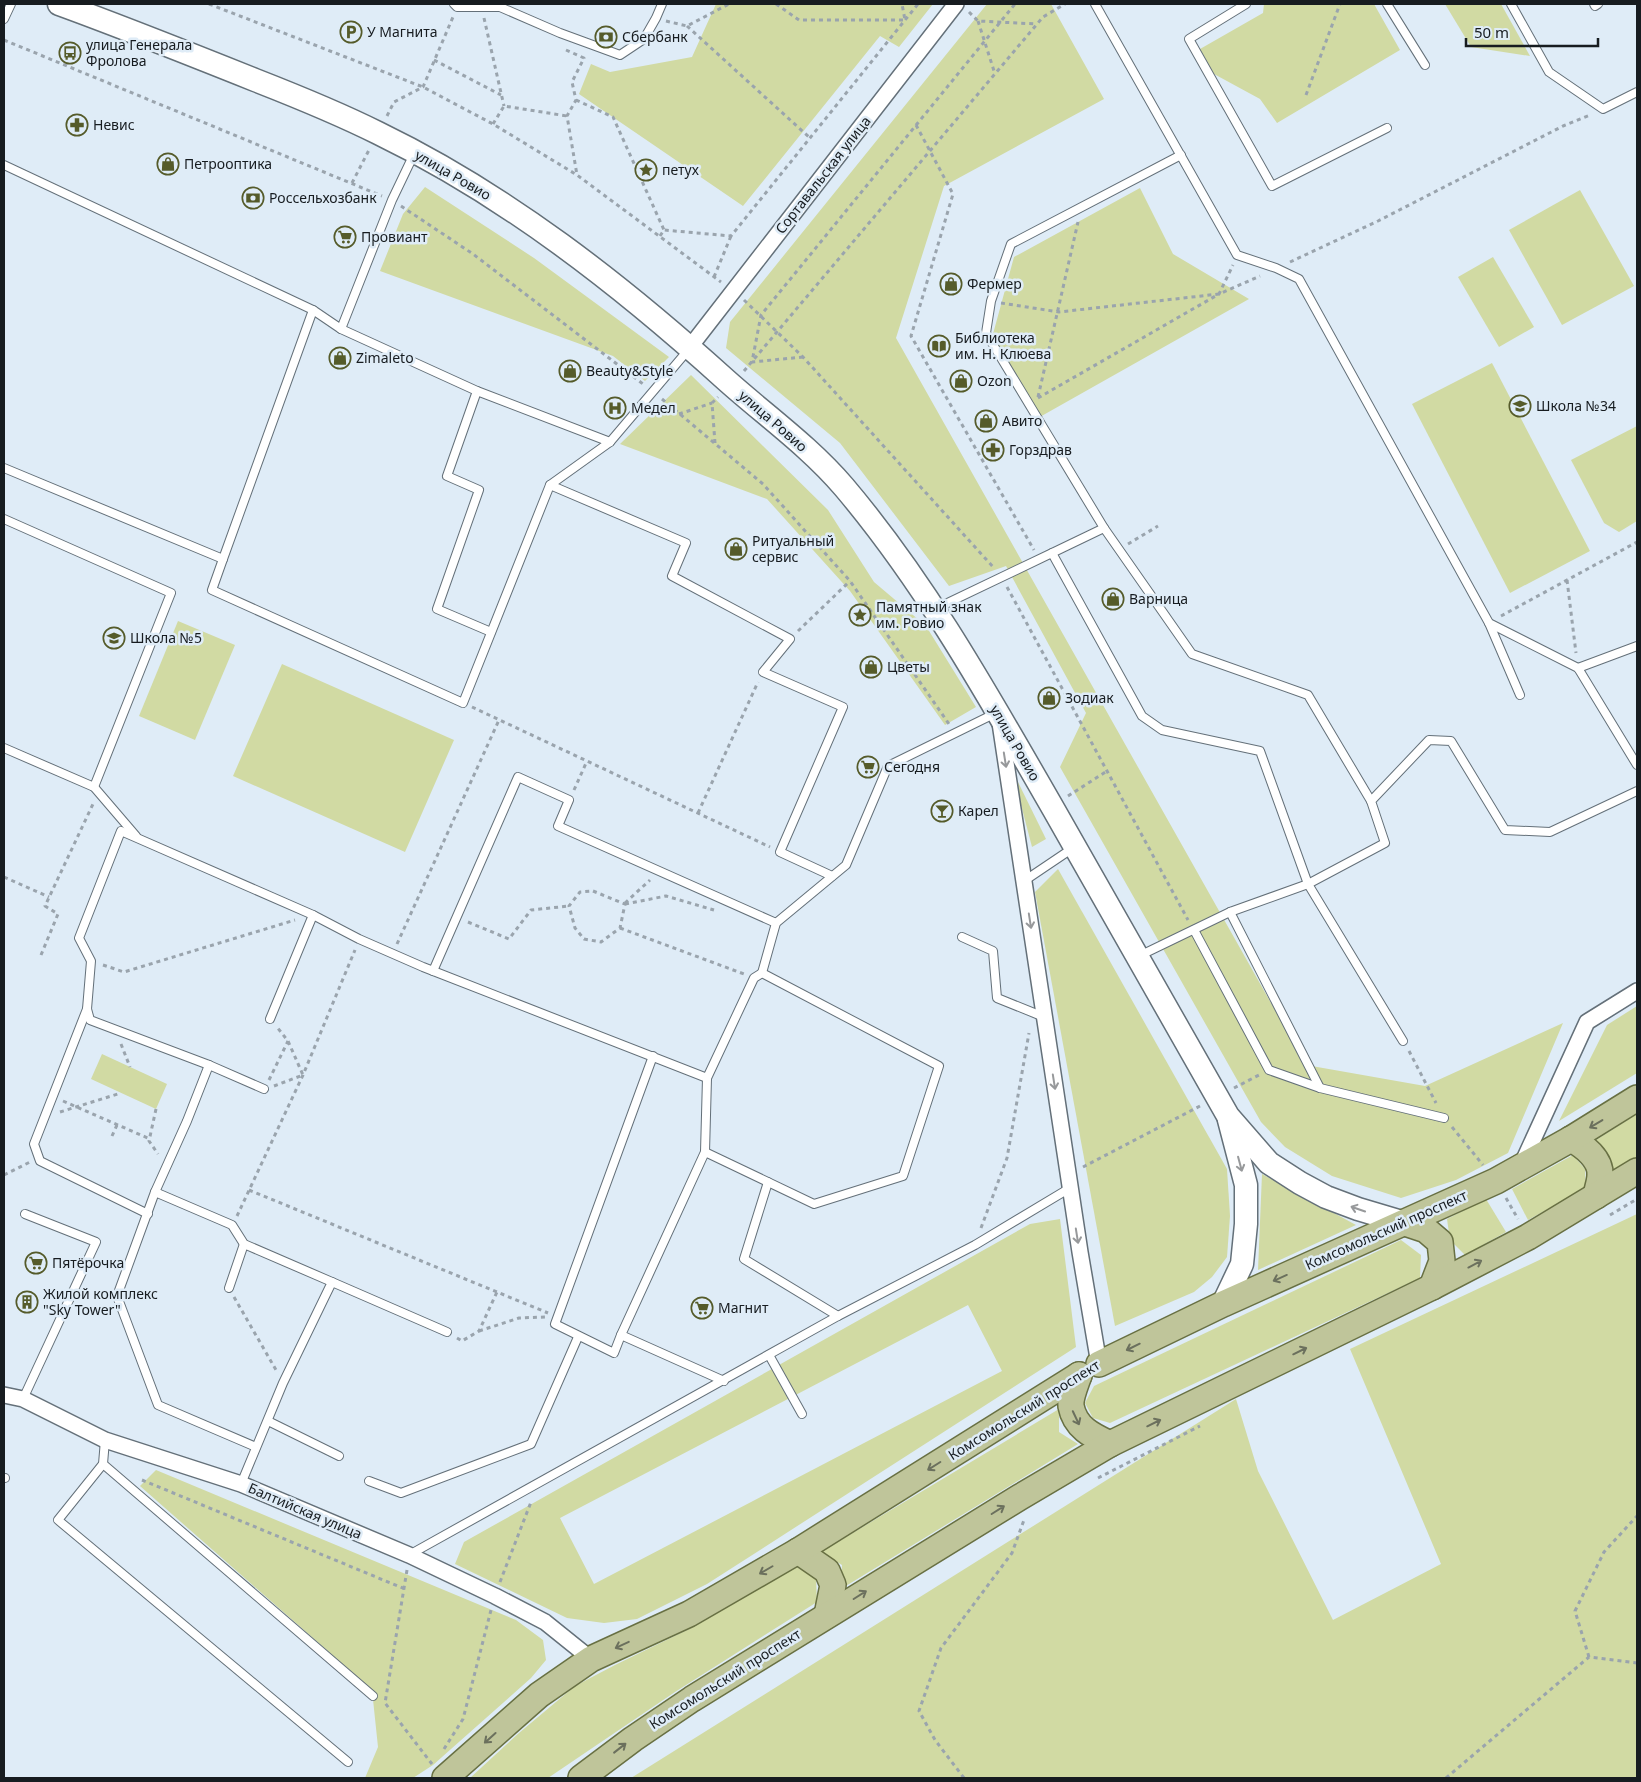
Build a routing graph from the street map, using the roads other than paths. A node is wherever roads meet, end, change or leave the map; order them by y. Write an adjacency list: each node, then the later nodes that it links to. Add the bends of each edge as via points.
1 (11, 4): 12 (lane)
2 (59, 4): 16 (main road, улица Ровио, via 286,92 378,132)
3 (454, 4): 4 (lane, via 457,7 500,7 620,55 644,39)
4 (662, 4)
5 (1095, 4): 17 (lane)
6 (1246, 4): 15 (lane, via 1189,39 1272,186)
7 (1387, 4): 13 (lane)
8 (1511, 4): 14 (lane, via 1548,72 1603,109)
9 (1594, 4): 10 (lane)
10 (1598, 4)
11 (961, 7): 21 (street, Сортавальская улица)
12 (4, 19)
13 (1424, 65)
14 (1637, 92)
15 (1387, 128)
16 (415, 152): 20 (lane, via 392,200); 21 (main road, улица Ровио, via 557,240)
17 (1181, 155): 27 (lane, via 1011,244 991,301 986,333); 31 (lane, via 1237,255 1299,279)
18 (4, 165): 19 (lane)
19 (313, 310): 20 (lane); 29 (lane)
20 (341, 329): 22 (lane)
21 (690, 347): 23 (lane); 30 (main road, улица Ровио, via 794,437 840,483 890,544)
22 (477, 391): 23 (lane); 32 (lane, via 447,476 479,490 437,609)
23 (610, 442): 25 (lane)
24 (4, 468): 29 (lane)
25 (550, 485): 32 (lane); 44 (lane, via 686,543 672,576 790,639 763,672 842,706 780,852)
26 (4, 519): 39 (lane, via 171,593)
27 (1104, 528): 28 (lane); 41 (lane, via 1192,654 1308,695)
28 (1052, 553): 30 (lane); 46 (lane, via 1142,716 1162,730 1260,751)
29 (223, 559): 32 (lane, via 212,590 463,703)
30 (934, 610): 36 (main road, улица Ровио)
31 (1490, 623): 34 (lane); 35 (lane)
32 (491, 632)
33 (1637, 646): 34 (lane)
34 (1578, 668): 38 (lane)
35 (1520, 695)
36 (998, 712): 43 (main road, улица Ровио); 44 (lane, via 888,766 846,865); 45 (street, one-way to 45)
37 (4, 748): 39 (lane)
38 (1637, 766)
39 (96, 789): 42 (lane)
40 (1637, 791): 41 (lane, via 1550,832 1505,830 1451,741 1429,740)
41 (1371, 801): 46 (lane, via 1385,843)
42 (138, 839): 48 (lane); 56 (lane, via 121,831 79,938 90,961)
43 (1075, 847): 45 (lane); 52 (main road, улица Ровио)
44 (832, 876): 49 (lane)
45 (1024, 881): 57 (street, one-way to 57)
46 (1308, 884): 47 (lane); 59 (lane)
47 (1230, 912): 50 (lane); 63 (lane)
48 (313, 915): 53 (lane); 58 (lane)
49 (776, 923): 53 (lane, via 558,826 569,800 518,777); 54 (lane)
50 (1194, 930): 52 (lane); 63 (lane, via 1269,1070)
51 (962, 937): 57 (lane, via 993,951 997,998)
52 (1138, 957): 66 (main road, улица Ровио)
53 (433, 971): 60 (lane)
54 (762, 973): 62 (lane, via 754,978); 73 (lane, via 939,1066 903,1176 814,1204)
55 (1637, 991): 70 (street, via 1587,1022)
56 (87, 1009): 61 (lane, via 90,1020); 77 (lane, via 34,1144 40,1161)
57 (1039, 1015): 72 (street, one-way to 72)
58 (270, 1019)
59 (1403, 1041)
60 (653, 1056): 62 (lane); 87 (lane, via 555,1324)
61 (209, 1065): 64 (lane); 74 (lane)
62 (707, 1078): 69 (lane)
63 (1320, 1088): 67 (lane)
64 (264, 1089)
65 (1637, 1098): 68 (main road, Комсомольский проспект, one-way to 68)
66 (1228, 1116): 78 (main road, улица Ровио, one-way to 66, via 1334,1200 1300,1183 1269,1163); 83 (main road, улица Ровио, one-way to 83, via 1246,1185 1246,1224 1242,1264)
67 (1444, 1118)
68 (1571, 1139): 70 (main road, Комсомольский проспект); 75 (main road, via 1586,1147 1600,1173)
69 (705, 1152): 73 (lane); 86 (lane)
70 (1521, 1166): 78 (main road, Комсомольский проспект, via 1496,1181)
71 (1637, 1171): 75 (main road, Комсомольский проспект)
72 (1069, 1181): 84 (lane, via 975,1244); 89 (street, one-way to 89)
73 (768, 1182): 84 (lane, via 744,1259)
74 (155, 1192): 77 (lane); 79 (lane, via 232,1226)
75 (1600, 1207): 81 (main road, Комсомольский проспект, one-way to 75, via 1528,1236)
76 (25, 1214): 92 (lane, via 96,1242)
77 (148, 1214): 97 (lane, via 117,1296 158,1405)
78 (1404, 1223): 81 (main road, via 1426,1230 1440,1242 1442,1261); 83 (main road, Комсомольский проспект, one-way to 83)
79 (244, 1244): 80 (lane); 82 (lane)
80 (332, 1282): 85 (lane); 94 (lane)
81 (1432, 1287): 96 (main road, Комсомольский проспект, one-way to 81)
82 (229, 1288)
83 (1223, 1304): 89 (main road, Комсомольский проспект, one-way to 89)
84 (838, 1316): 88 (lane)
85 (447, 1332)
86 (621, 1334): 87 (lane, via 614,1353); 90 (lane)
87 (578, 1337): 100 (lane, via 531,1444 401,1493)
88 (769, 1355): 90 (lane); 93 (lane)
89 (1089, 1369): 96 (main road, one-way to 96, via 1071,1405 1078,1424); 102 (main road, Комсомольский проспект, one-way to 102)
90 (724, 1380): 103 (lane)
91 (4, 1395): 92 (street, Балтийская улица)
92 (23, 1399): 95 (street, Балтийская улица)
93 (802, 1414)
94 (268, 1421): 97 (lane); 98 (lane)
95 (105, 1440): 99 (lane); 101 (street, Балтийская улица)
96 (1110, 1444): 104 (main road, Комсомольский проспект, one-way to 96)
97 (256, 1447): 101 (lane)
98 (338, 1456)
99 (103, 1464): 106 (lane); 107 (lane, via 58,1520)
100 (369, 1480)
101 (241, 1484): 103 (street, Балтийская улица)
102 (798, 1551): 104 (main road, via 827,1571 833,1585); 105 (main road, Комсомольский проспект, one-way to 105, via 689,1614)
103 (409, 1555): 105 (street, Балтийская улица, via 545,1622)
104 (827, 1615): 109 (main road, Комсомольский проспект, one-way to 104, via 633,1738)
105 (591, 1659): 108 (main road, Комсомольский проспект, one-way to 108)
106 (372, 1696)
107 (348, 1762)
108 (441, 1768)
109 (581, 1778)

